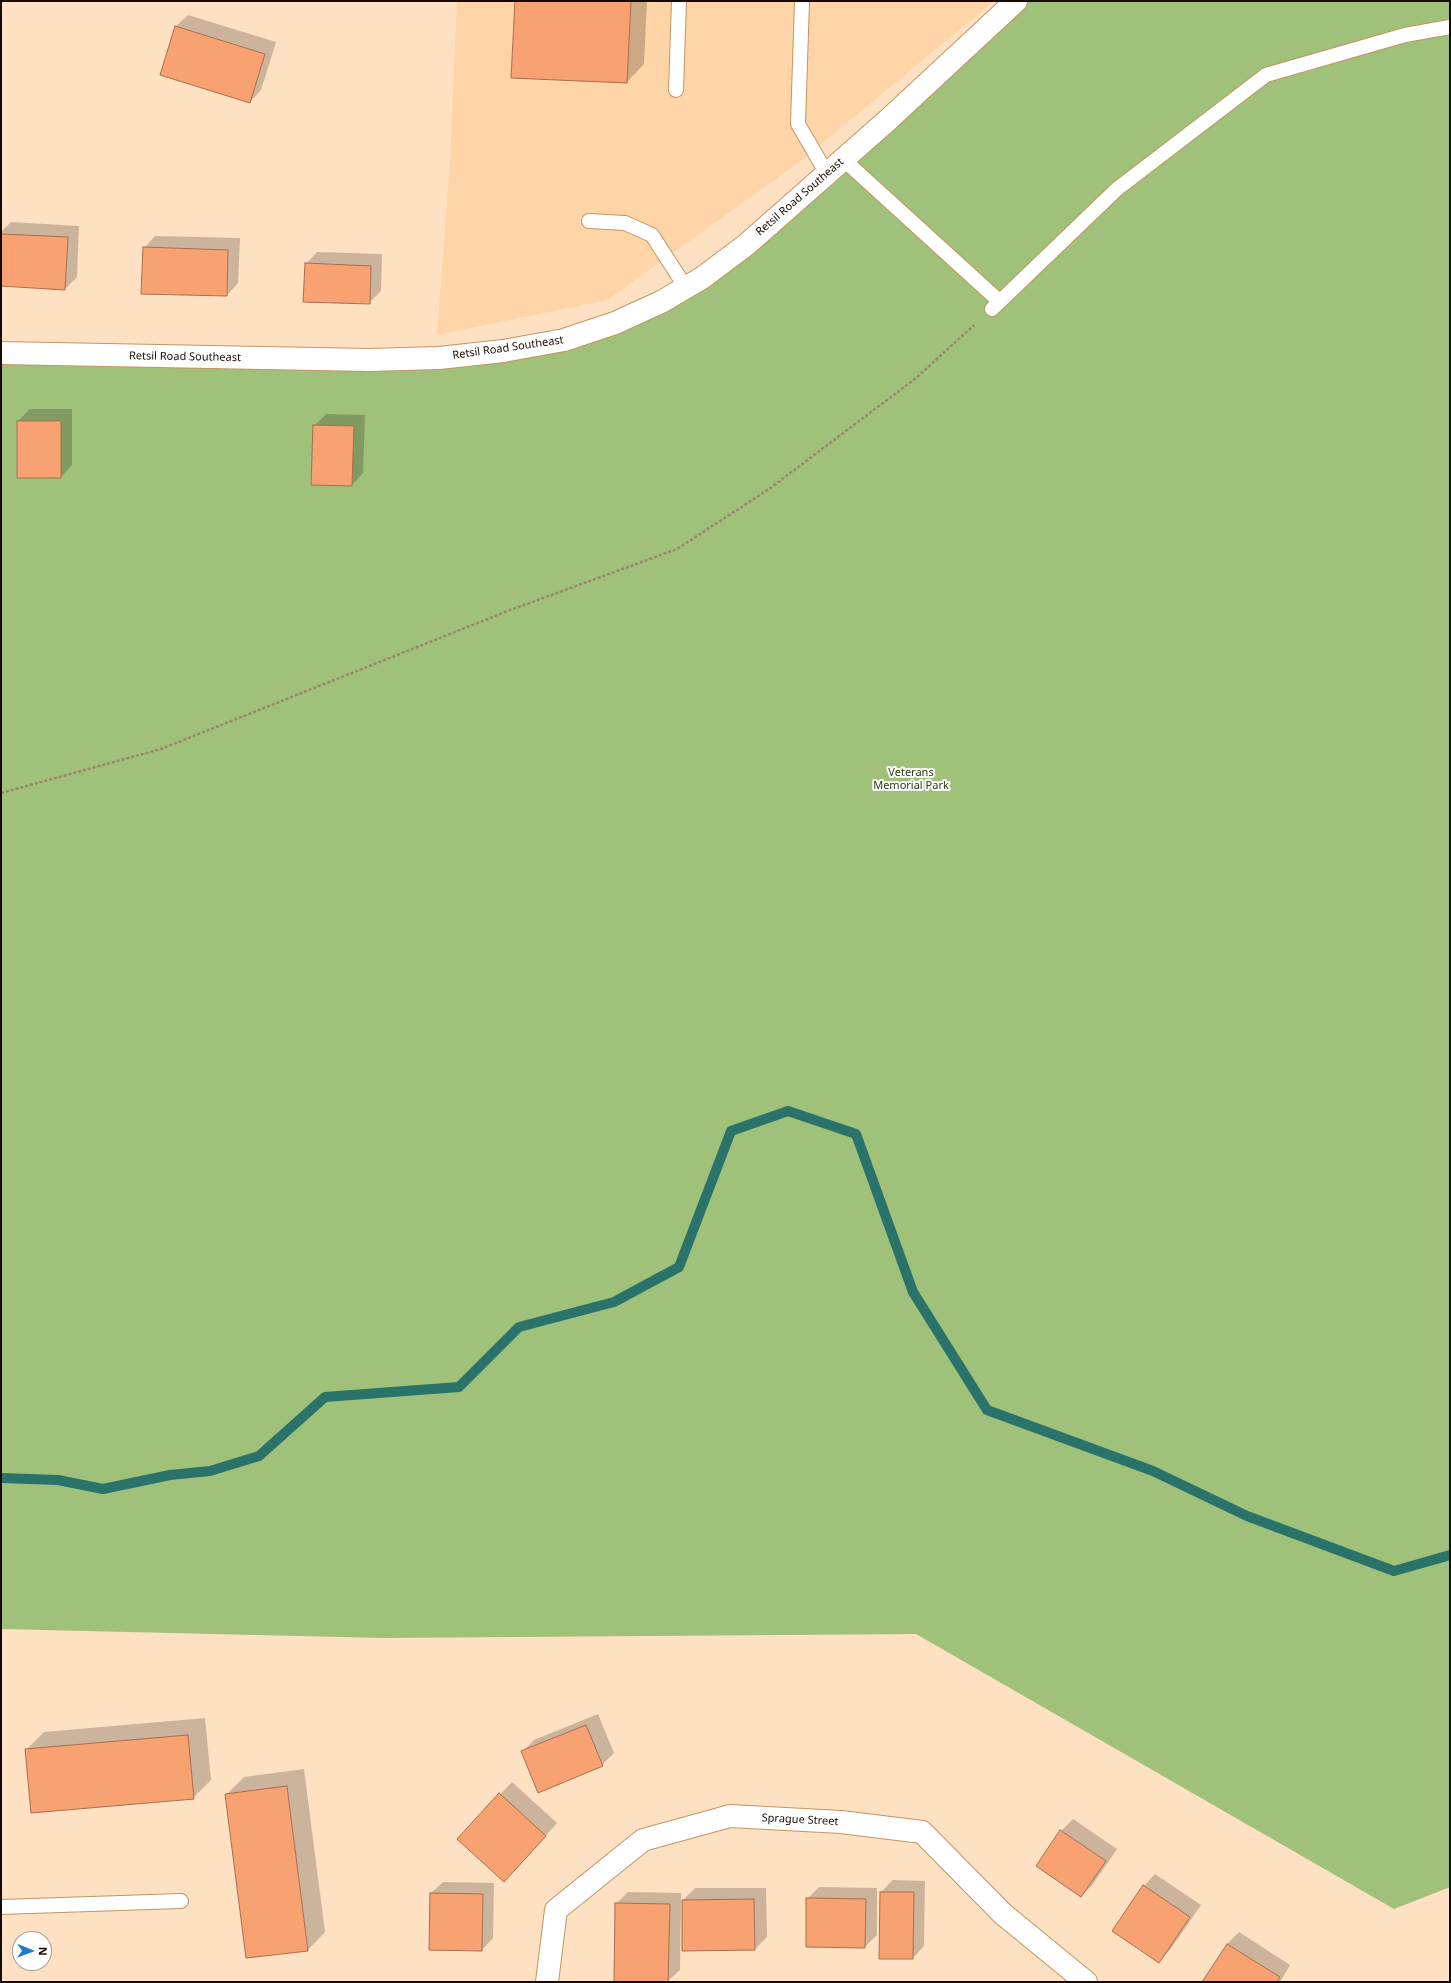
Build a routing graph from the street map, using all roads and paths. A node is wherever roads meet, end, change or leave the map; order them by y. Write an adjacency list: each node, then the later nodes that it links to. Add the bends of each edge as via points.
1 (679, 1): 5 (lane)
2 (802, 1): 7 (lane, via 798,124)
3 (1016, 1): 6 (street, Retsil Road Southeast)
4 (1450, 27): 10 (lane, via 1405,36 1266,75 1117,190)
5 (676, 90)
6 (843, 159): 7 (street, Retsil Road Southeast); 10 (lane)
7 (827, 174): 9 (street, Retsil Road Southeast, via 746,245)
8 (589, 221): 9 (lane, via 625,223 652,235)
9 (686, 288): 11 (street, Retsil Road Southeast, via 615,323 564,340 503,351 439,358 369,360)
10 (996, 305): 12 (path, via 915,379 768,489 677,549 505,612 161,749)
11 (1, 353)
12 (1, 793)
13 (181, 1902): 14 (lane)
14 (1, 1907)
15 (547, 1982): 16 (street, Sprague Street, via 556,1910 643,1840 730,1816 841,1822 922,1832 1004,1914)
16 (1086, 1982)

